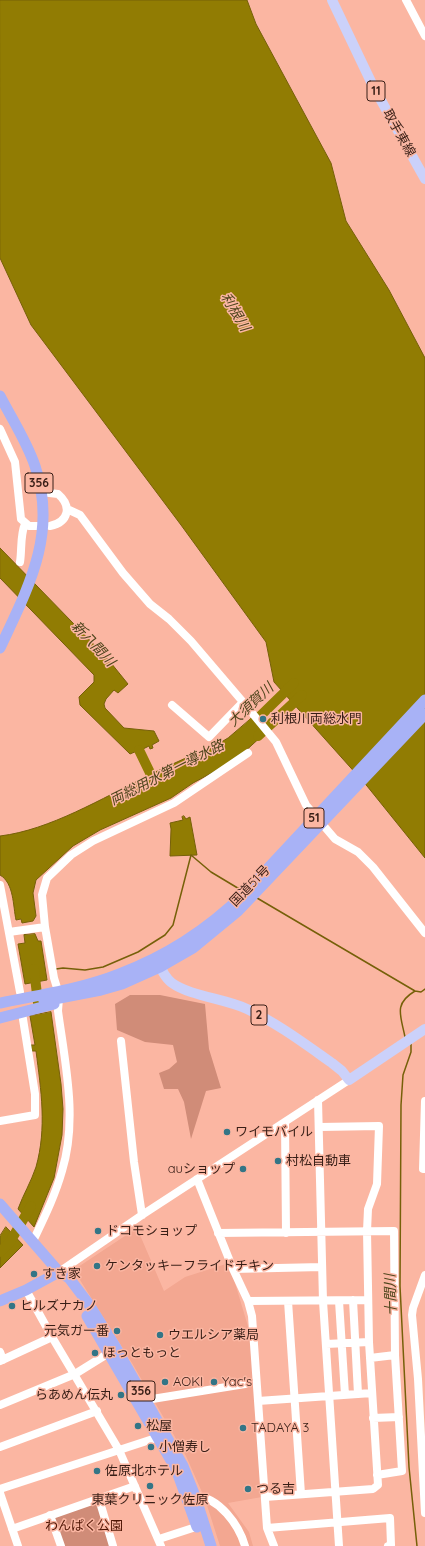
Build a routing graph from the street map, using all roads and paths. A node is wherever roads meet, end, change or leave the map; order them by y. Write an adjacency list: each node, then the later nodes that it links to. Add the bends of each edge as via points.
1 (332, 0): 4 (main road, 取手東線 / 11, via 373,86)
2 (406, 0): 3 (street)
3 (425, 36)
4 (425, 179)
5 (0, 396): 7 (highway, 356, via 28,450)
6 (0, 430): 9 (street, via 15,462 22,518)
7 (41, 492): 8 (street, via 58,494 65,501); 13 (highway, 356, via 41,544 32,578)
8 (67, 508): 11 (street, via 63,519); 15 (street, via 80,515 123,573 150,604 191,641)
9 (25, 524): 10 (street); 12 (street, via 21,532)
10 (37, 526)
11 (50, 526)
12 (20, 562)
13 (0, 648)
14 (425, 700): 23 (highway, 国道51号 / 51, via 244,894)
15 (243, 702): 16 (street, via 209,738); 22 (street, via 280,748 306,805 335,839 358,852 373,867)
16 (172, 705)
17 (425, 714): 23 (highway, 国道51号 / 51, via 230,919)
18 (248, 753): 20 (street, via 174,803 100,837 71,855 47,878 42,890)
19 (0, 885): 21 (street)
20 (45, 927): 21 (street); 25 (street)
21 (9, 932): 27 (street)
22 (425, 933)
23 (201, 936): 24 (highway, 国道51号 / 51)
24 (158, 962): 25 (highway, 国道51号 / 51); 25 (highway, 国道51号 / 51, via 122,984 81,995); 33 (main road, 2, via 167,978 180,988 229,1002 266,1019 332,1063)
25 (56, 995): 27 (highway); 27 (highway); 47 (street, via 70,1109 67,1147 63,1170 51,1205)
26 (0, 996): 27 (highway)
27 (25, 1002): 28 (highway); 29 (highway); 30 (highway); 36 (street, via 35,1115)
28 (0, 1004)
29 (0, 1011)
30 (0, 1018)
31 (425, 1029): 33 (main road)
32 (121, 1041): 42 (street)
33 (349, 1080): 34 (street)
34 (318, 1100): 37 (street); 38 (street)
35 (425, 1100): 39 (street)
36 (0, 1121)
37 (285, 1122): 40 (street); 46 (street)
38 (320, 1127): 43 (street, via 379,1126 378,1184 368,1209); 44 (street)
39 (425, 1169)
40 (197, 1179): 42 (street); 45 (street)
41 (0, 1204): 47 (highway, 356)
42 (142, 1215): 50 (street)
43 (367, 1231): 44 (street); 54 (street); 66 (street, via 394,1231)
44 (322, 1232): 46 (street); 48 (street)
45 (218, 1233): 46 (street); 49 (street)
46 (286, 1233)
47 (32, 1240): 50 (highway, 356)
48 (322, 1266): 49 (street); 58 (street)
49 (233, 1269): 56 (street)
50 (59, 1272): 52 (highway); 65 (highway, 356, via 69,1278 79,1291)
51 (425, 1275): 70 (street, via 412,1315)
52 (26, 1290): 55 (highway); 60 (street)
53 (353, 1300): 54 (street); 59 (street); 61 (street)
54 (367, 1300): 62 (street)
55 (0, 1301)
56 (248, 1301): 57 (street); 78 (street, via 252,1316)
57 (288, 1301): 58 (street); 76 (street)
58 (323, 1301): 59 (street); 64 (street)
59 (340, 1301): 63 (street)
60 (52, 1336): 67 (street); 69 (street)
61 (355, 1342): 62 (street); 63 (street); 73 (street)
62 (369, 1342): 68 (street)
63 (342, 1343): 64 (street); 74 (street)
64 (326, 1344): 75 (street)
65 (112, 1350): 69 (street); 77 (highway, 356); 83 (highway, 356)
66 (395, 1355): 68 (street); 81 (street)
67 (1, 1358)
68 (370, 1358): 72 (street)
69 (75, 1374): 79 (street); 80 (street)
70 (421, 1378): 86 (street)
71 (245, 1384): 77 (street)
72 (372, 1393): 73 (street); 82 (street)
73 (358, 1394): 74 (street)
74 (345, 1395): 75 (street)
75 (329, 1396): 76 (street); 90 (street)
76 (294, 1399): 78 (street); 92 (street)
77 (146, 1400): 83 (highway, 356)
78 (258, 1401): 94 (street)
79 (0, 1405)
80 (97, 1411): 84 (street); 85 (street)
81 (399, 1416): 82 (street); 87 (street, via 402,1471)
82 (373, 1418): 87 (street)
83 (162, 1436): 85 (street); 93 (highway, 356, via 183,1466); 99 (highway, 356)
84 (0, 1447)
85 (119, 1450): 88 (street); 89 (street)
86 (424, 1474): 96 (street)
87 (377, 1475): 90 (street, via 378,1485 373,1489)
88 (135, 1486): 95 (street); 102 (street)
89 (0, 1489)
90 (335, 1492): 92 (street); 98 (street)
91 (0, 1493): 100 (street)
92 (301, 1494): 94 (street)
93 (195, 1496): 99 (highway, 356); 108 (street, via 213,1500 237,1528)
94 (264, 1497): 101 (street)
95 (99, 1499): 97 (street); 105 (street)
96 (425, 1513)
97 (50, 1515): 100 (street); 104 (street)
98 (337, 1522): 101 (street); 110 (street); 111 (street, via 390,1518 391,1545)
99 (201, 1526): 102 (street); 106 (highway, 356); 107 (highway, 356)
100 (12, 1528): 103 (street)
101 (267, 1528): 109 (street)
102 (160, 1543)
103 (18, 1546)
104 (61, 1546)
105 (113, 1546)
106 (203, 1546)
107 (211, 1546)
108 (245, 1546)
109 (274, 1546)
110 (338, 1546)
111 (388, 1546)

